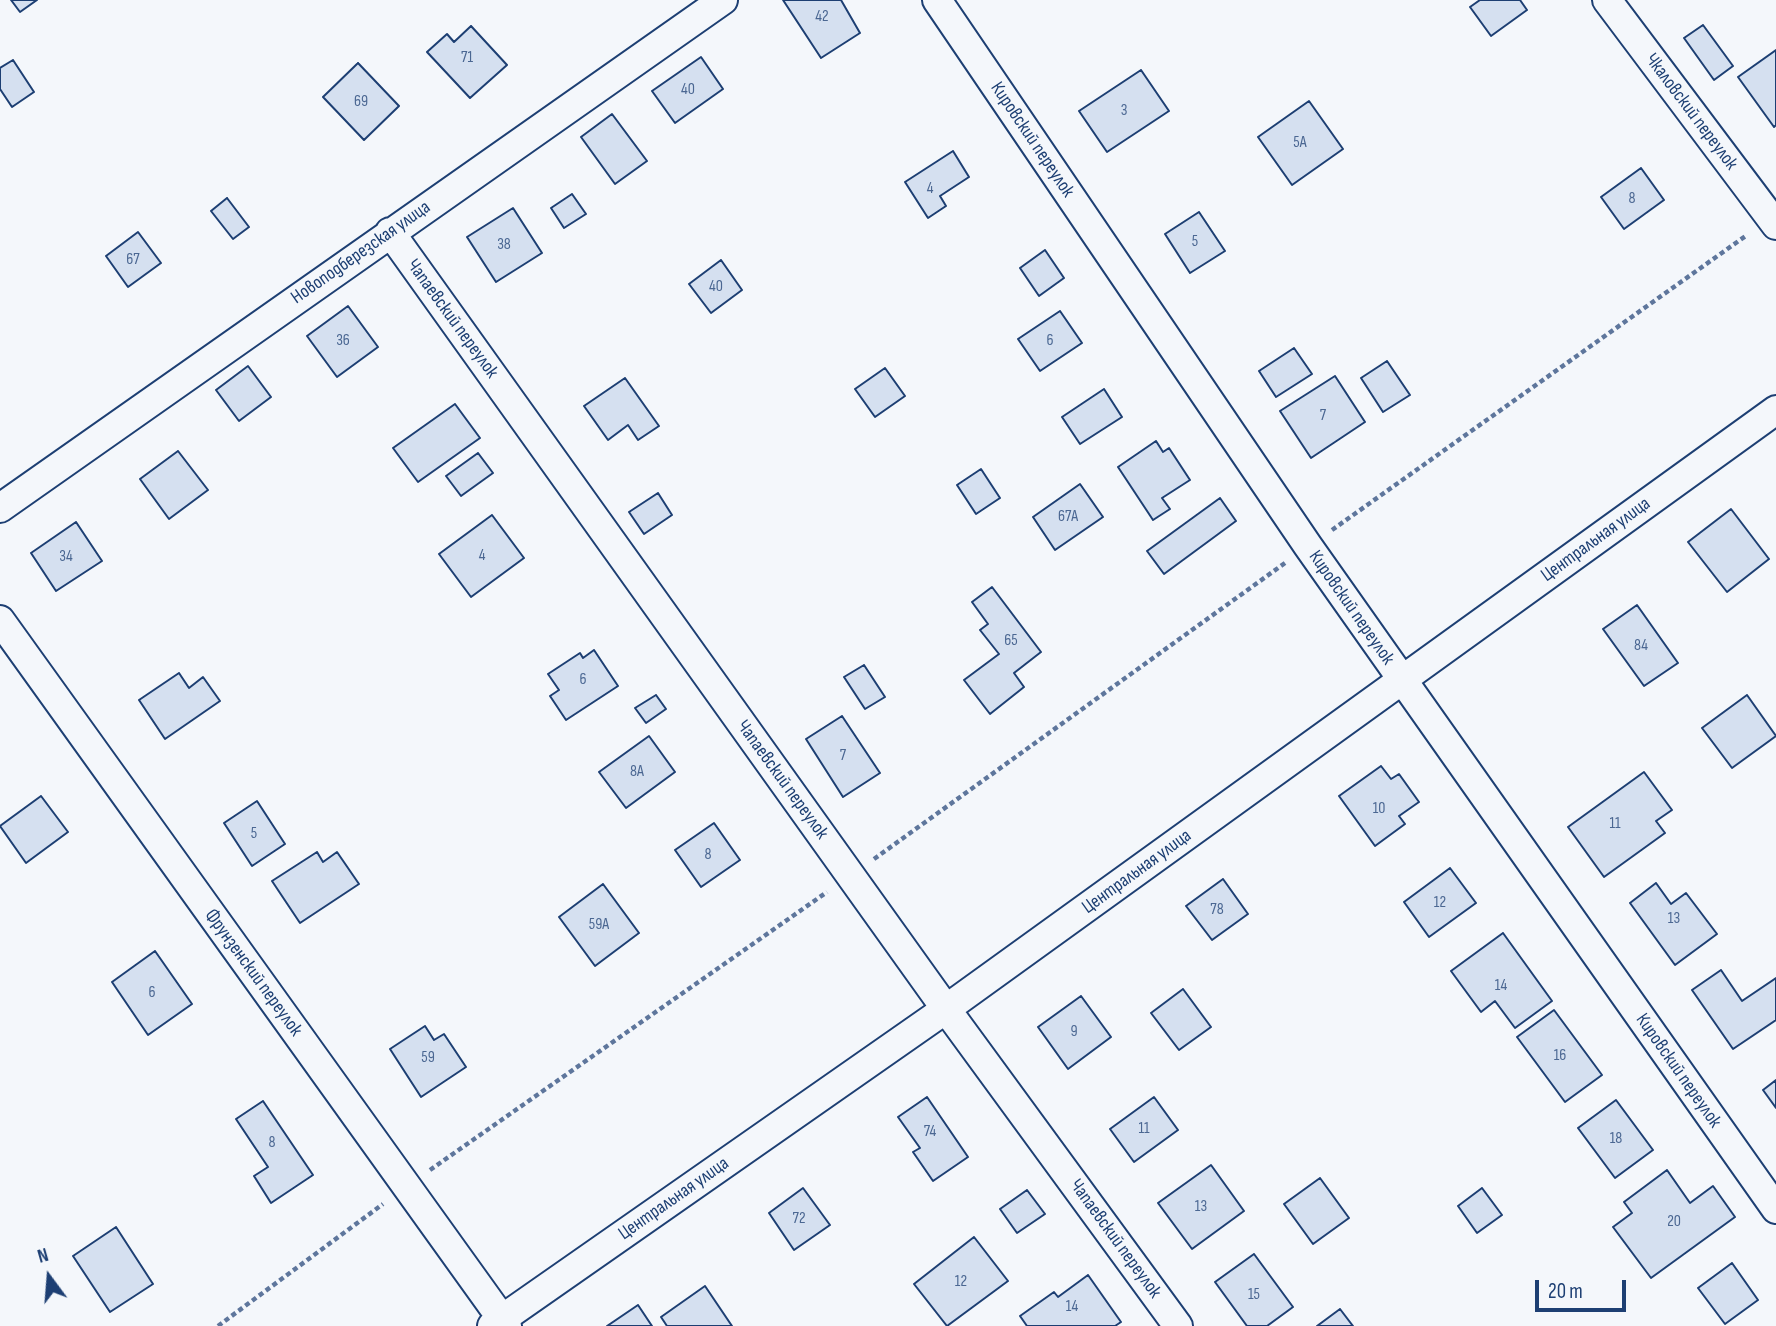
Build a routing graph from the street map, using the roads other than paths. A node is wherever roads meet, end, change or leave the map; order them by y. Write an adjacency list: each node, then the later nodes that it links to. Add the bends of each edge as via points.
1 (723, 0): 5 (street, Новоподберезская улица)
2 (937, 0): 9 (street, Кировский переулок)
3 (1606, 0): 4 (street, Чкаловский переулок)
4 (1774, 219)
5 (390, 232): 7 (street, Новоподберезская улица); 10 (street, Чапаевский переулок)
6 (1776, 410): 9 (street, Центральная улица)
7 (0, 508)
8 (0, 620): 12 (street, Фрунзенский переулок, via 407,1187)
9 (1402, 680): 10 (street, Центральная улица); 11 (street, Кировский переулок)
10 (946, 1009): 12 (street, Центральная улица); 13 (street, Чапаевский переулок)
11 (1776, 1209)
12 (500, 1324)
13 (1178, 1326)

